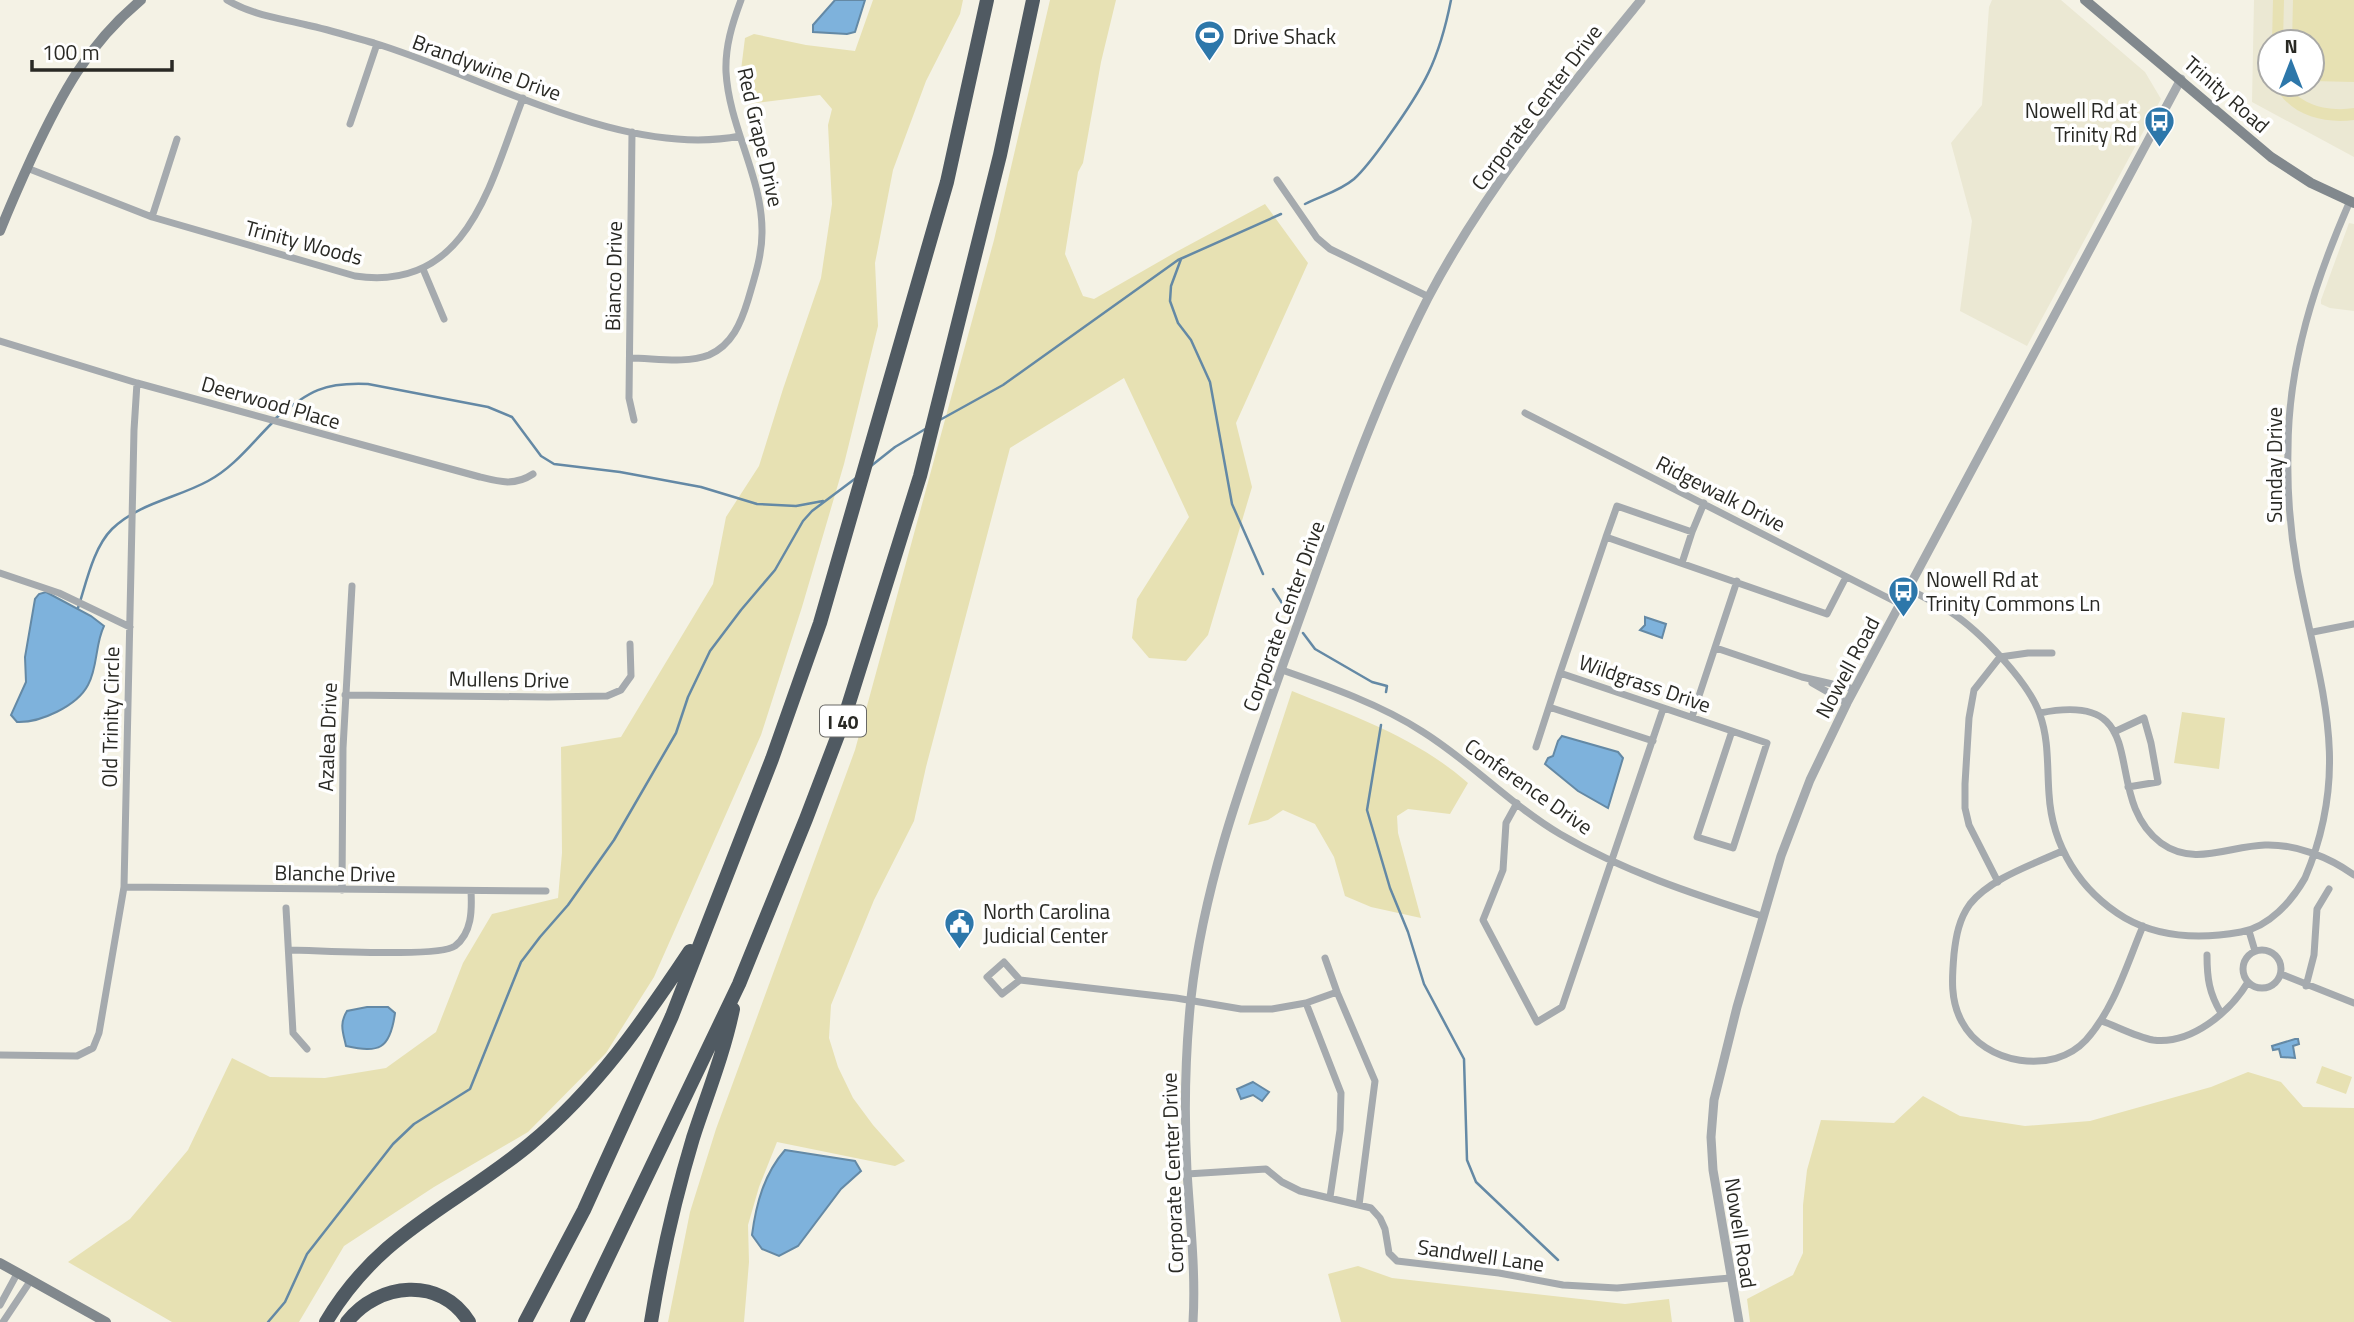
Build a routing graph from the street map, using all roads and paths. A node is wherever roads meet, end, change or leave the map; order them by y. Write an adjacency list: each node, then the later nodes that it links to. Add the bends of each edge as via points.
1 (141, 0): 15 (main road, via 82,60)
2 (227, 0): 8 (street, Brandywine Drive, via 257,14)
3 (741, 0): 13 (street, Red Grape Drive, via 726,55)
4 (987, 0): 75 (highway, I 40, via 943,195 820,623)
5 (1033, 0): 84 (highway, I 40, via 1000,155 920,476 843,722)
6 (1641, 0): 21 (street, Corporate Center Drive, via 1503,176)
7 (2085, 0): 9 (main road, Trinity Road)
8 (377, 44): 10 (street, Brandywine Drive); 11 (street)
9 (2181, 79): 17 (main road, Trinity Road, via 2280,164); 37 (street, Nowell Road)
10 (523, 98): 12 (street, Brandywine Drive); 20 (street, Trinity Woods, via 473,223 449,252)
11 (350, 124)
12 (632, 132): 13 (street, Brandywine Drive, via 697,139); 24 (street, Bianco Drive)
13 (740, 136): 24 (street, Red Grape Drive, via 760,205 763,236 738,328 725,345 709,355)
14 (177, 139): 18 (street)
15 (27, 168): 18 (street, Trinity Woods); 19 (main road)
16 (1277, 180): 21 (street, via 1317,238 1330,249)
17 (2352, 202): 41 (street, Sunday Drive, via 2310,306 2288,422 2291,521 2297,571)
18 (152, 217): 20 (street, Trinity Woods, via 355,276 382,278)
19 (1, 227)
20 (423, 269): 22 (street)
21 (1429, 297): 46 (street, Corporate Center Drive, via 1367,433)
22 (444, 319)
23 (0, 341): 25 (street, Deerwood Place)
24 (630, 358): 27 (street, Bianco Drive, via 629,398)
25 (137, 383): 28 (street, Deerwood Place, via 508,484); 40 (street, Old Trinity Circle)
26 (1525, 412): 29 (street, Ridgewalk Drive)
27 (634, 420)
28 (533, 474)
29 (1704, 503): 30 (street); 34 (street, Ridgewalk Drive)
30 (1692, 532): 31 (street, Wildgrass Drive, via 1617,506); 32 (street)
31 (1606, 537): 32 (street); 47 (street, Wildgrass Drive)
32 (1682, 563): 35 (street)
33 (0, 572): 40 (street, via 59,593)
34 (1846, 577): 35 (street, via 1827,614); 38 (street, Ridgewalk Drive)
35 (1737, 581): 43 (street)
36 (352, 586): 50 (street, Azalea Drive)
37 (1908, 589): 38 (street, Nowell Road); 45 (street, via 1951,612)
38 (1900, 604): 49 (street, Nowell Road)
39 (2354, 624): 41 (street)
40 (130, 627): 67 (street, Old Trinity Circle)
41 (2313, 632): 63 (street, Sunday Drive, via 2330,702 2336,761 2329,820)
42 (631, 644): 50 (street, Mullens Drive, via 631,676 621,690 607,696)
43 (1716, 648): 48 (street); 55 (street)
44 (2052, 653): 45 (street)
45 (2000, 657): 54 (street); 66 (street, via 1975,690 1965,796 1969,825)
46 (1282, 670): 61 (street, Conference Drive, via 1382,710 1423,732); 87 (street, Corporate Center Drive, via 1219,855)
47 (1560, 673): 52 (street); 53 (street, Wildgrass Drive)
48 (1802, 677): 49 (street); 51 (street)
49 (1854, 689): 51 (street, Nowell Road)
50 (345, 695): 69 (street, Azalea Drive)
51 (1847, 703): 73 (street, Nowell Road, via 1798,808)
52 (1549, 707): 58 (street); 59 (street)
53 (1663, 709): 55 (street, Wildgrass Drive); 58 (street)
54 (2040, 713): 57 (street, via 2059,709 2095,713); 62 (street, via 2046,738 2050,814)
55 (1692, 717): 56 (street, Wildgrass Drive)
56 (1732, 731): 56 (street, Wildgrass Drive, via 1697,837 1733,848 1767,743)
57 (2114, 732): 60 (street, via 2121,745); 60 (street, via 2144,718 2151,743 2158,782)
58 (1653, 741): 64 (street)
59 (1536, 747)
60 (2128, 787): 63 (street, via 2131,803 2147,831 2180,852 2204,855 2266,845)
61 (1517, 803): 64 (street, Conference Drive, via 1558,833); 64 (street, via 1506,823 1503,870 1483,919 1537,1022 1562,1007)
62 (2062, 851): 66 (street); 74 (street, via 2103,904)
63 (2317, 854): 65 (street); 76 (street, Sunday Drive, via 2280,911)
64 (1612, 861): 73 (street, Conference Drive)
65 (2354, 875)
66 (1998, 882): 91 (street, via 1971,903 1956,936 1954,1002 1968,1033 2004,1057 2043,1061 2084,1043)
67 (124, 887): 69 (street, Blanche Drive); 93 (street, Old Trinity Circle, via 93,1048 77,1056)
68 (2329, 889): 85 (street, via 2317,909 2314,955)
69 (342, 890): 70 (street, Blanche Drive)
70 (471, 891): 71 (street, Blanche Drive); 77 (street, via 468,930 447,950)
71 (546, 891)
72 (286, 908): 77 (street)
73 (1762, 916): 99 (street, Nowell Road, via 1711,1124 1713,1170)
74 (2143, 926): 76 (street, via 2197,937); 91 (street)
75 (705, 930): 104 (highway, via 639,1028 589,1088 528,1145 387,1247 353,1282); 107 (highway, I 40, via 672,1016 584,1209)
76 (2249, 931): 78 (street)
77 (289, 950): 92 (street, via 293,1033)
78 (2255, 951): 81 (street, via 2273,953); 83 (street, via 2243,965)
79 (2207, 955): 90 (street, via 2209,988)
80 (1325, 958): 86 (street)
81 (2281, 974): 83 (street, via 2264,988); 85 (street)
82 (1020, 981): 82 (street, via 1004,961 987,977 1002,994); 87 (street)
83 (2248, 982): 90 (street)
84 (739, 984): 108 (highway, I 40); 109 (highway, via 727,1038 673,1209)
85 (2306, 986): 89 (street)
86 (1336, 992): 88 (street); 96 (street, via 1374,1081)
87 (1191, 1000): 88 (street, via 1241,1009); 94 (street, Corporate Center Drive, via 1185,1097)
88 (1306, 1003): 95 (street, via 1341,1093)
89 (2354, 1003)
90 (2221, 1013): 91 (street, via 2187,1035 2170,1039 2153,1040)
91 (2102, 1021)
92 (307, 1049)
93 (0, 1055)
94 (1187, 1174): 95 (street, Sandwell Lane, via 1266,1169 1300,1191); 110 (street, Corporate Center Drive)
95 (1331, 1197): 96 (street, Sandwell Lane)
96 (1359, 1205): 99 (street, Sandwell Lane, via 1371,1208 1380,1218 1389,1253 1397,1261 1563,1285 1617,1288)
97 (0, 1263): 98 (main road)
98 (18, 1272): 100 (main road); 101 (street)
99 (1730, 1278): 111 (street, Nowell Road)
100 (31, 1280): 102 (street); 103 (main road)
101 (0, 1305)
102 (3, 1322)
103 (106, 1322)
104 (327, 1322)
105 (347, 1322): 106 (highway, via 375,1298 410,1289 444,1297)
106 (470, 1322)
107 (526, 1322)
108 (577, 1322)
109 (651, 1322)
110 (1193, 1322)
111 (1739, 1322)

